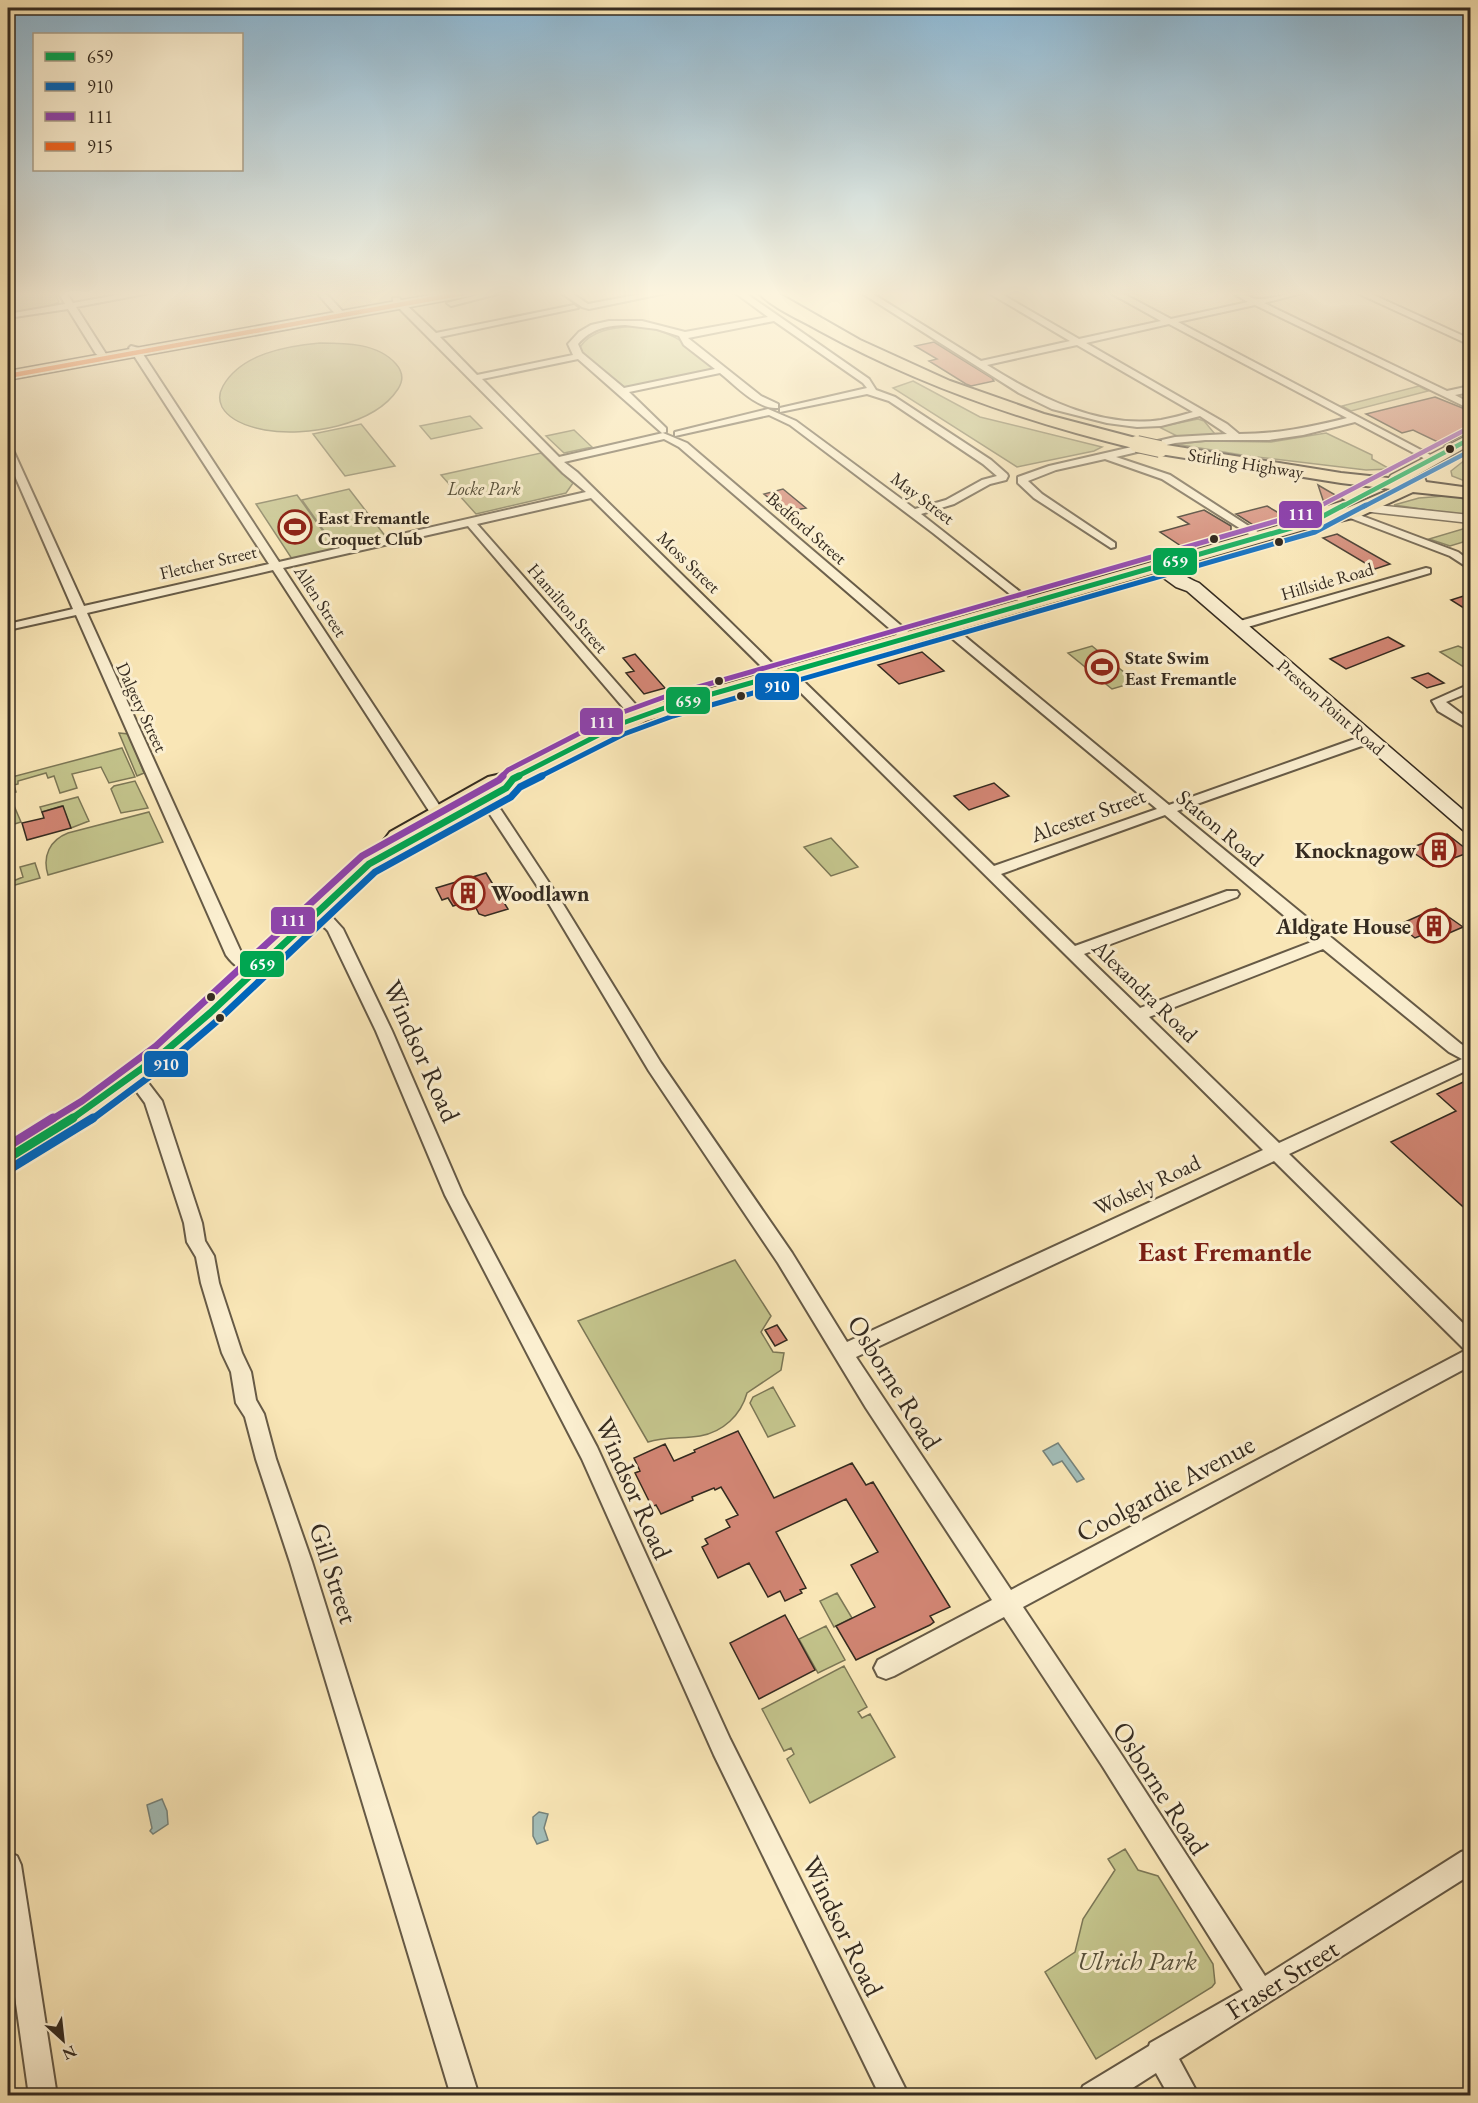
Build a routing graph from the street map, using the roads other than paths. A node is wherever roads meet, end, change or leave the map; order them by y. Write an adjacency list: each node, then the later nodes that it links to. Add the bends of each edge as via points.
1 (162, 390): 41 (street, Allen Street)
2 (491, 390): 26 (street, Moss Street)
3 (626, 390): 13 (street)
4 (748, 390): 16 (street, May Street)
5 (872, 390): 16 (street); 29 (street, via 892,399)
6 (954, 390): 22 (highway, Stirling Highway, via 1037,418)
7 (972, 390): 22 (highway, Stirling Highway)
8 (1022, 390): 17 (street, via 1041,402 1080,414 1145,424)
9 (1163, 390): 17 (street)
10 (1302, 390): 18 (street)
11 (1439, 390): 14 (street)
12 (1465, 390): 14 (street)
13 (622, 391): 19 (street, Bedford Street)
14 (1447, 394): 15 (street)
15 (1470, 406)
16 (774, 409): 19 (street); 34 (street, May Street)
17 (1202, 413): 20 (street)
18 (1354, 418): 20 (street, via 1287,435); 27 (street)
19 (669, 433): 26 (street); 50 (street, Bedford Street)
20 (1239, 438): 25 (street, via 1175,440)
21 (1470, 439): 27 (main road)
22 (1154, 445): 28 (highway, Stirling Highway); 30 (highway, Stirling Highway)
23 (1470, 449): 27 (main road)
24 (8, 450): 46 (street, Dalgety Street)
25 (1105, 456): 29 (street); 39 (street, via 1166,477)
26 (560, 459): 32 (street, Moss Street)
27 (1436, 463): 30 (main road); 31 (highway, via 1448,478)
28 (1341, 478): 30 (highway, Stirling Highway); 33 (highway, via 1356,487)
29 (1012, 479): 34 (street); 40 (street)
30 (1400, 486): 31 (highway, Stirling Highway); 31 (highway, via 1413,495); 33 (highway)
31 (1469, 490)
32 (593, 494): 37 (street, Fletcher Street); 51 (street, Moss Street)
33 (1365, 502): 35 (highway); 36 (street); 38 (highway)
34 (911, 511): 45 (street, May Street)
35 (1349, 514): 38 (highway); 43 (street, via 1454,554)
36 (1470, 519)
37 (471, 522): 41 (street, Fletcher Street); 53 (street, Hamilton Street)
38 (1312, 522): 39 (highway)
39 (1260, 538): 42 (highway)
40 (1111, 545)
41 (276, 566): 46 (street, Fletcher Street); 59 (street, Allen Street)
42 (1165, 566): 45 (highway); 47 (main road, Preston Point Road)
43 (1470, 566)
44 (1426, 571): 47 (street, Hillside Road)
45 (1029, 604): 49 (highway)
46 (78, 611): 48 (street, Fletcher Street); 67 (street, Dalgety Street, via 234,955)
47 (1237, 626): 55 (main road, Preston Point Road)
48 (8, 627)
49 (946, 627): 50 (highway); 58 (street, Staton Road)
50 (908, 638): 51 (highway)
51 (783, 674): 53 (highway); 62 (street, Alexandra Road)
52 (1470, 688): 54 (street, via 1440,699 1439,703)
53 (639, 716): 56 (highway)
54 (1470, 726)
55 (1368, 739): 58 (street, Alcester Street); 60 (main road, Preston Point Road)
56 (513, 779): 57 (highway, via 506,788); 59 (highway, via 496,782)
57 (483, 800): 61 (highway, via 409,843); 75 (street, Osborne Road, via 494,810 556,904 655,1068 785,1258)
58 (1166, 809): 62 (street, Alcester Street); 65 (street, Staton Road)
59 (438, 814): 61 (highway, via 399,837)
60 (1470, 826)
61 (392, 848): 64 (highway)
62 (992, 872): 66 (street, Alexandra Road)
63 (1232, 894): 66 (street)
64 (312, 915): 67 (highway); 85 (street, Windsor Road, via 328,921 335,930 384,1031 454,1195 590,1454 722,1747)
65 (1323, 943): 68 (street); 69 (street, Staton Road)
66 (1073, 952): 68 (street, Alexandra Road)
67 (255, 969): 71 (highway)
68 (1138, 1016): 73 (street, Alexandra Road)
69 (1470, 1056)
70 (1470, 1062): 73 (street, Wolsely Road)
71 (130, 1081): 72 (highway, via 68,1124); 84 (street, Gill Street, via 143,1088 153,1101 196,1242 205,1256 213,1293 241,1372 246,1403 254,1414 301,1562)
72 (10, 1152)
73 (1277, 1152): 74 (street, Alexandra Road); 75 (street, Wolsely Road)
74 (1470, 1342)
75 (844, 1353): 77 (street, Osborne Road)
76 (1470, 1358): 77 (street, Coolgardie Avenue)
77 (1007, 1604): 78 (street, Coolgardie Avenue); 81 (street, Osborne Road)
78 (886, 1668)
79 (1470, 1862): 81 (street, Fraser Street)
80 (8, 1865): 83 (street)
81 (1261, 1994): 82 (street, Fraser Street)
82 (1160, 2053): 86 (street, Fraser Street); 87 (street)
83 (44, 2096)
84 (465, 2096)
85 (895, 2096)
86 (1093, 2096)
87 (1185, 2096)

